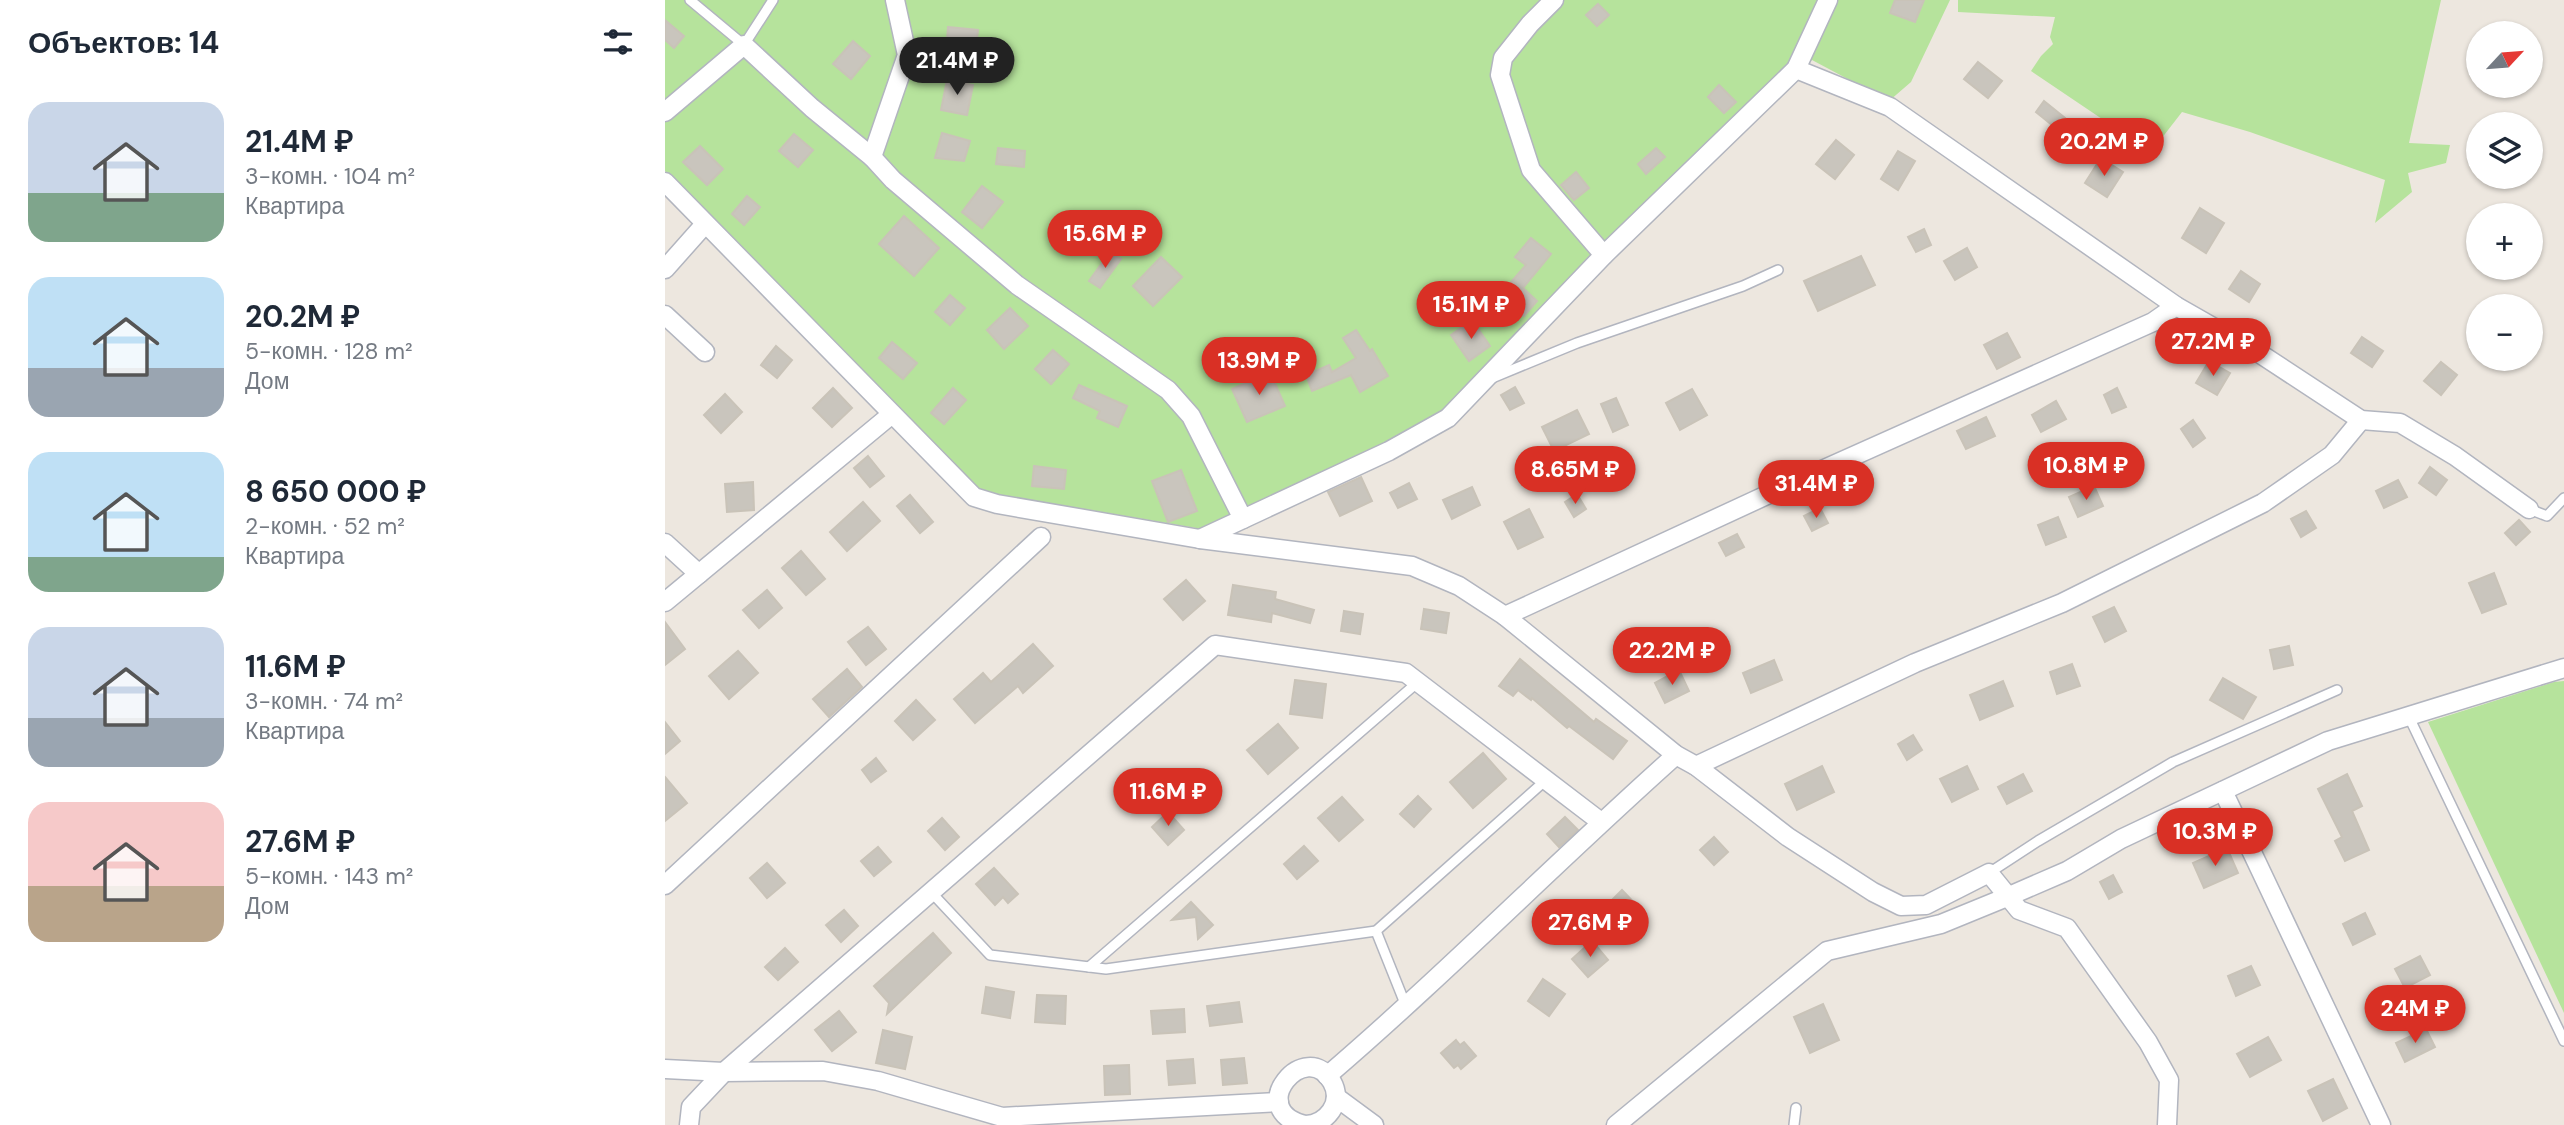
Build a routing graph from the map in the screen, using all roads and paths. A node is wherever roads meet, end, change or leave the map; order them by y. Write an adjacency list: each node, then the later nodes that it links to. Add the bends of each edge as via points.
1 (691, 0): 6 (lane)
2 (773, 0): 6 (lane)
3 (895, 0): 9 (street, via 907,55)
4 (1554, 0): 12 (street, via 1503,58 1500,75 1531,170)
5 (1828, 0): 7 (street)
6 (744, 46): 8 (street); 9 (street)
7 (1796, 69): 12 (street); 15 (street, via 1891,107)
8 (665, 111)
9 (872, 157): 23 (street, via 1017,285 1168,390 1191,416)
10 (665, 182): 11 (street)
11 (705, 224): 13 (street); 19 (street)
12 (1604, 255): 18 (street)
13 (665, 269)
14 (1778, 270): 18 (lane, via 1577,342)
15 (2176, 306): 20 (street); 29 (street, via 2153,322)
16 (665, 315): 17 (street)
17 (705, 352)
18 (1485, 381): 23 (street, via 1448,418 1420,435)
19 (892, 414): 25 (street, via 974,497); 27 (street)
20 (2361, 420): 22 (street, via 2400,423); 35 (street, via 2332,455 2263,503 2062,603 1915,663)
21 (2564, 498): 22 (lane, via 2547,516)
22 (2529, 509)
23 (1243, 519): 25 (street)
24 (1041, 537): 40 (street)
25 (1200, 540): 29 (street, via 1412,566 1459,586)
26 (665, 543): 27 (street)
27 (699, 573): 28 (street)
28 (665, 601)
29 (1505, 615): 34 (street)
30 (2564, 668): 33 (street)
31 (1418, 682): 36 (street); 41 (street, via 1406,673 1215,645); 44 (lane)
32 (2337, 690): 39 (lane, via 2173,762)
33 (2409, 717): 37 (street, via 2327,741); 46 (lane)
34 (1677, 755): 35 (street); 38 (street)
35 (1696, 766): 39 (street, via 1788,837 1901,906 1926,905)
36 (1547, 779): 38 (street); 43 (lane)
37 (2223, 791): 42 (street); 59 (street)
38 (1601, 822): 45 (street)
39 (1989, 873): 42 (street)
40 (665, 885)
41 (931, 892): 44 (lane, via 990,956); 48 (street)
42 (2007, 898): 56 (street, via 1941,924 1827,951); 58 (street, via 2019,910 2067,928 2148,1042 2169,1080)
43 (1376, 931): 44 (lane, via 1106,969); 45 (lane)
44 (1089, 967)
45 (1407, 1008): 49 (street)
46 (2564, 1041)
47 (665, 1069): 48 (street)
48 (724, 1072): 51 (street, via 823,1071 878,1081 1002,1117); 53 (street, via 691,1107)
49 (1327, 1076): 50 (street); 51 (street, via 1312,1068 1294,1071 1282,1084)
50 (1336, 1097): 54 (street, via 1329,1115); 55 (street)
51 (1279, 1102): 54 (street, via 1288,1118)
52 (1796, 1108): 57 (lane)
53 (689, 1125)
54 (1305, 1125)
55 (1374, 1125)
56 (1616, 1125)
57 (1794, 1125)
58 (2167, 1125)
59 (2381, 1125)

